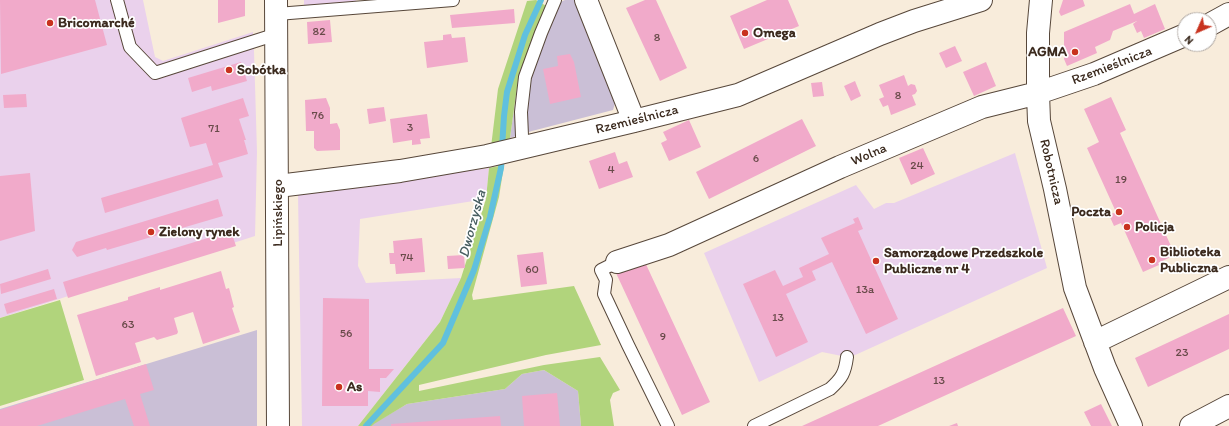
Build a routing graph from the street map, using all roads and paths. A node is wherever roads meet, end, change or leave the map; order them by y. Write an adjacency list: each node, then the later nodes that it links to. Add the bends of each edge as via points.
1 (117, 0): 7 (lane, via 130,47 155,73)
2 (454, 0): 7 (lane)
3 (555, 0): 11 (lane, via 525,77)
4 (586, 0): 10 (street)
5 (981, 0): 10 (street, Rzemieślnicza, via 880,34 738,95)
6 (1041, 0): 9 (street)
7 (277, 16): 12 (street, Lipińskiego)
8 (1177, 38): 9 (street, Rzemieślnicza, via 1094,74)
9 (1038, 93): 13 (street, Wolna, via 982,107 840,167 669,245); 15 (street, Robotnicza, via 1039,121 1075,288)
10 (634, 121): 11 (street, Rzemieślnicza)
11 (519, 148): 12 (street, Rzemieślnicza, via 487,156 400,170)
12 (278, 186): 18 (street, Lipińskiego)
13 (617, 262): 19 (lane, via 601,270 606,280 604,294)
14 (1229, 277): 15 (street)
15 (1095, 342): 21 (street, Robotnicza)
16 (848, 357): 20 (lane, via 846,370 830,390)
17 (1229, 406): 22 (street)
18 (278, 426)
19 (668, 426)
20 (754, 426)
21 (1131, 426)
22 (1192, 426)

